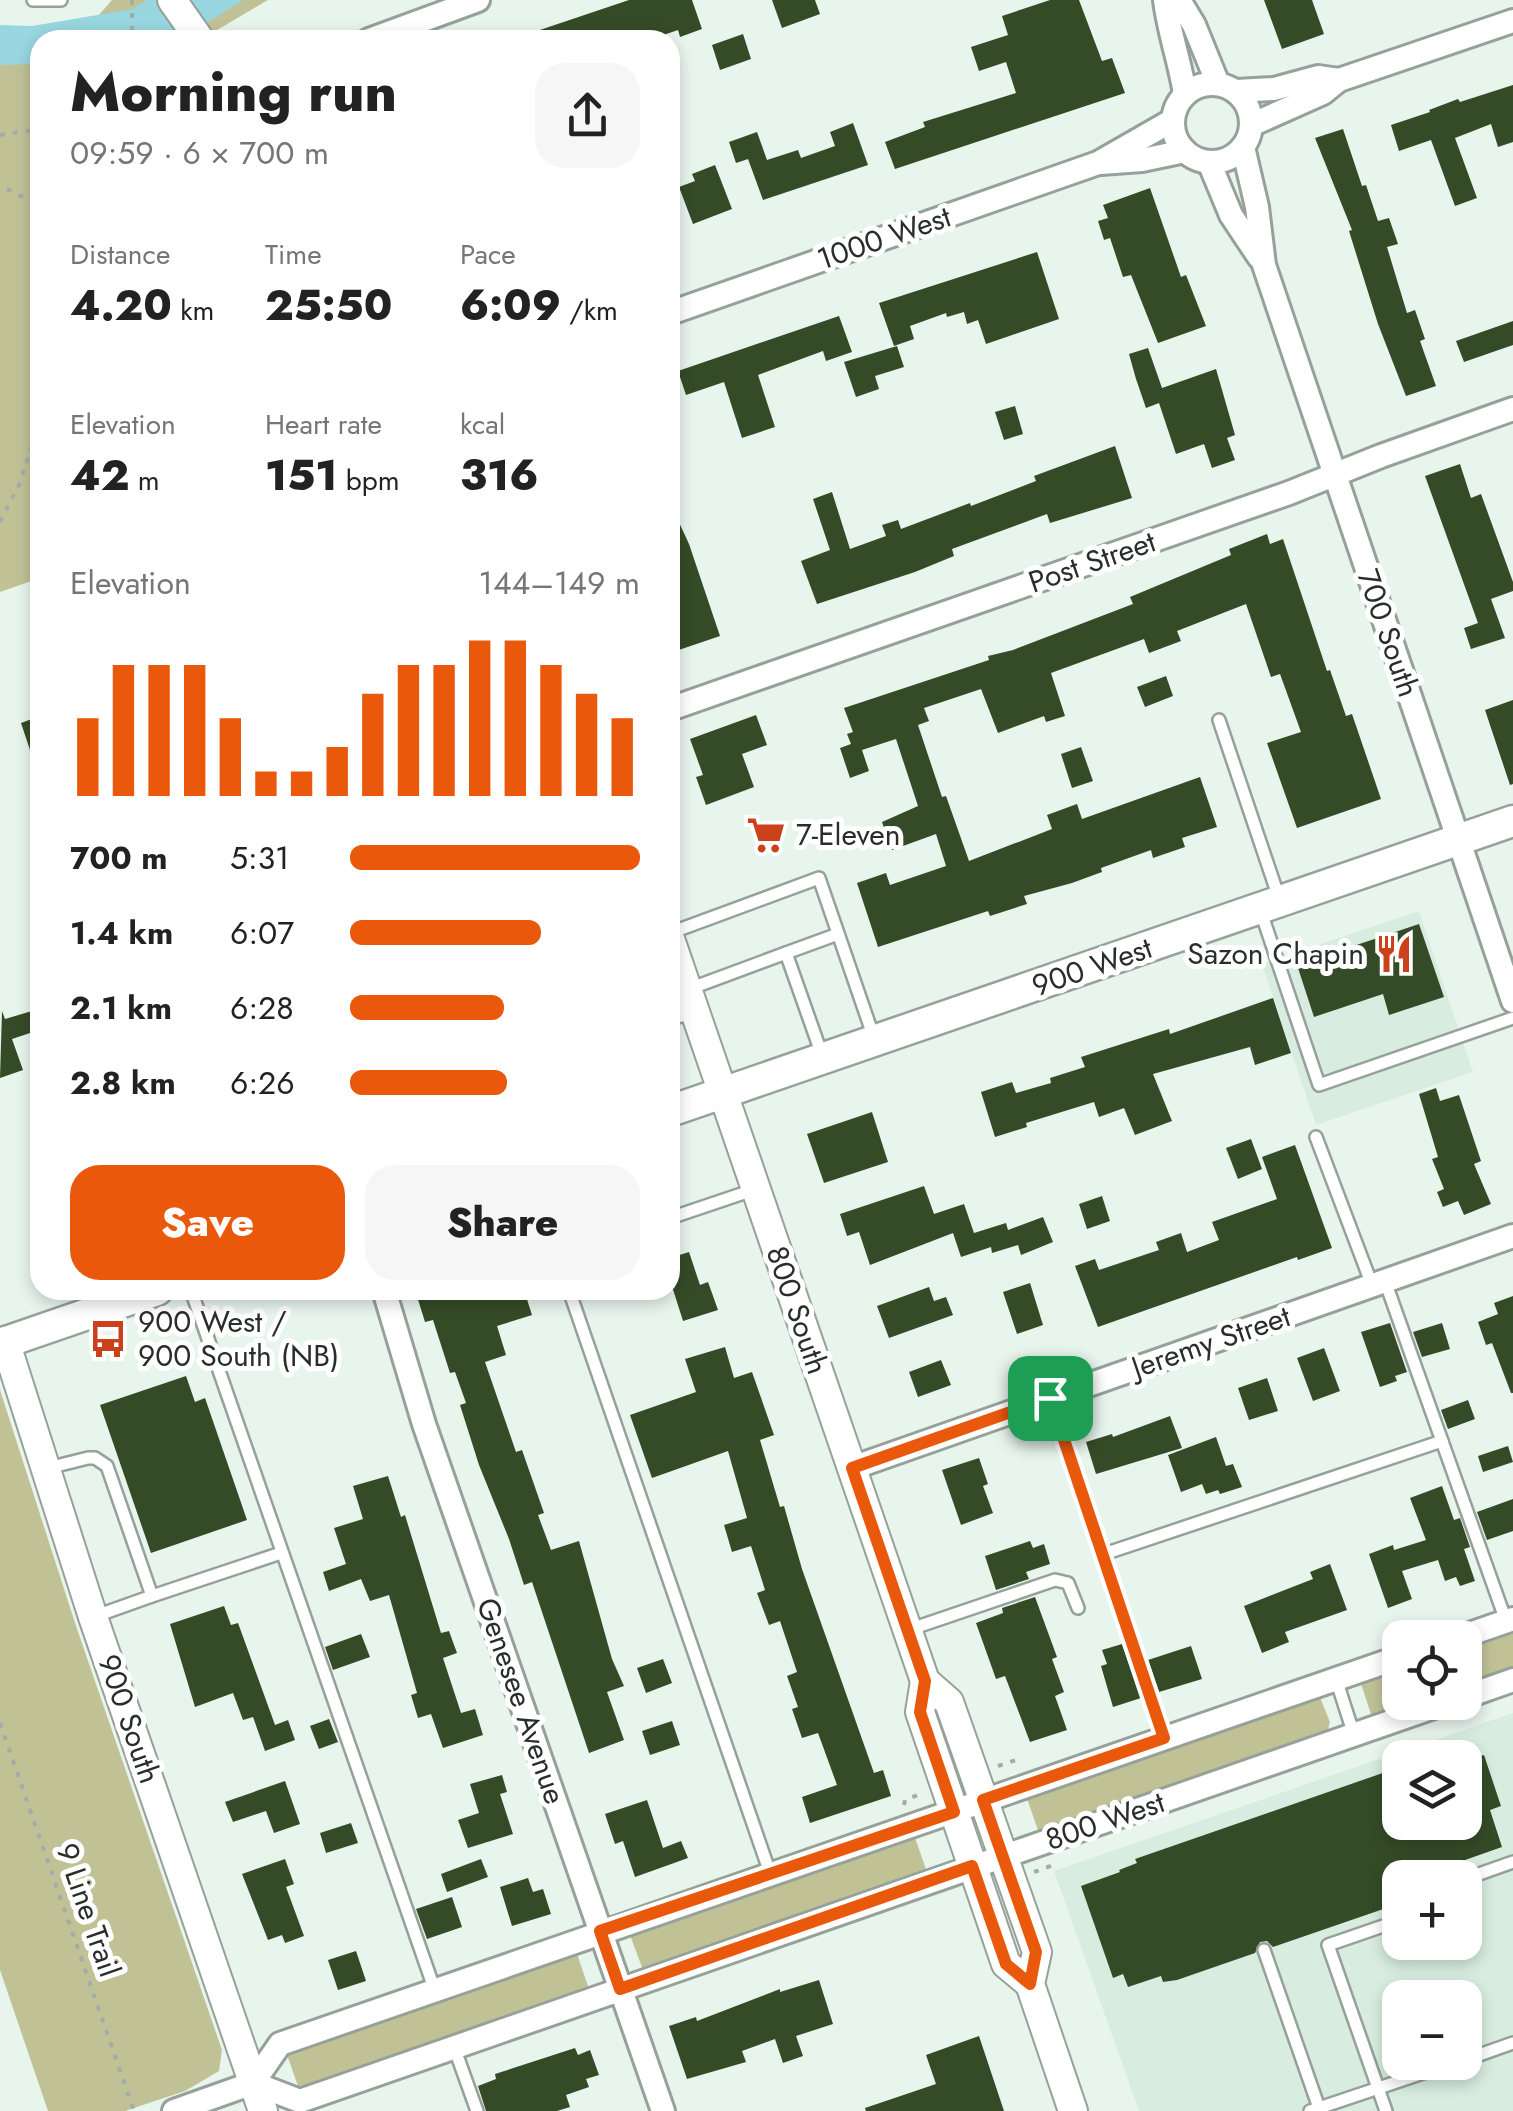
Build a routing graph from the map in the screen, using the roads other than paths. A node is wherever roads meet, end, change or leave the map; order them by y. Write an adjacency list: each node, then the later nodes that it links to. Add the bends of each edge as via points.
1 (33, 0): 2 (lane)
2 (61, 0)
3 (172, 0): 8 (street)
4 (478, 0): 9 (street)
5 (1166, 0): 12 (street)
6 (1180, 0): 11 (street)
7 (1513, 21): 10 (street)
8 (193, 30)
9 (396, 30)
10 (1339, 80): 11 (street, via 1318,77 1274,90); 14 (street)
11 (1227, 88): 12 (street, via 1195,87); 14 (street, via 1245,101)
12 (1185, 94): 13 (street)
13 (1173, 120): 15 (street); 17 (street, 1000 West)
14 (1247, 136): 16 (street, via 1228,159); 18 (street, 700 South)
15 (1185, 151): 16 (street); 17 (street, 1000 West)
16 (1209, 162): 18 (street, 700 South, via 1231,215)
17 (1098, 163): 19 (street, 1000 West)
18 (1264, 264): 21 (street, 700 South)
19 (680, 309)
20 (1513, 410): 21 (street, Post Street)
21 (1335, 476): 22 (street, Post Street); 25 (street, 700 South)
22 (680, 705)
23 (1219, 720): 26 (lane)
24 (1513, 821): 25 (main road, 900 West)
25 (1458, 840): 26 (main road, 900 West); 30 (street, 700 South)
26 (1270, 905): 32 (lane, via 1319,1085); 33 (main road, 900 West)
27 (838, 934): 28 (lane, via 819,878); 29 (lane); 33 (lane)
28 (680, 944)
29 (786, 953): 31 (lane); 34 (lane)
30 (1513, 1001)
31 (684, 1007): 35 (street, 800 South)
32 (1513, 1018)
33 (875, 1042): 34 (main road, 900 West)
34 (823, 1059): 35 (main road, 900 West)
35 (723, 1093): 36 (main road, 900 West); 38 (street, 800 South)
36 (680, 1108)
37 (1316, 1137): 41 (lane)
38 (756, 1189): 39 (lane); 50 (street, 800 South)
39 (680, 1215)
40 (1513, 1236): 41 (street, Jeremy Street)
41 (1378, 1283): 47 (street, Jeremy Street); 48 (lane)
42 (124, 1300): 46 (main road)
43 (195, 1300): 51 (lane)
44 (387, 1300): 75 (street, Genesee Avenue)
45 (572, 1300): 72 (lane)
46 (1, 1338): 49 (street, 900 South)
47 (1050, 1398): 50 (street, Jeremy Street); 52 (lane)
48 (1442, 1441): 52 (lane); 56 (lane)
49 (48, 1468): 53 (lane, via 88,1458 108,1466); 55 (street, 900 South)
50 (852, 1468): 57 (street, 800 South)
51 (281, 1553): 53 (lane); 78 (lane)
52 (1104, 1554): 66 (lane)
53 (152, 1596): 55 (lane)
54 (1078, 1608): 57 (lane, via 1068,1583 1055,1580)
55 (93, 1617): 84 (street, 900 South)
56 (1510, 1620): 58 (street)
57 (908, 1630): 62 (street, 800 South)
58 (1482, 1630)
59 (1382, 1663): 60 (street, 800 West)
60 (1336, 1679): 65 (lane); 66 (street, 800 West)
61 (1513, 1680): 63 (street)
62 (925, 1681): 67 (street, 800 South, via 949,1702); 68 (street, 800 South, via 920,1712)
63 (1482, 1691)
64 (1397, 1720): 65 (street, 800 West)
65 (1354, 1735): 69 (street, 800 West)
66 (1164, 1738): 67 (street, 800 West)
67 (983, 1800): 68 (street, 800 West); 69 (street, 800 South)
68 (954, 1812): 71 (street, 800 South); 72 (street, 800 West)
69 (1003, 1856): 71 (street, 800 West); 77 (street, 800 South, via 1036,1952)
70 (1513, 1862): 73 (lane)
71 (972, 1866): 77 (street, 800 South, via 1006,1964); 79 (street, 800 West)
72 (770, 1872): 75 (street, 800 West)
73 (1482, 1873)
74 (1382, 1926): 85 (lane, via 1328,1945)
75 (600, 1931): 78 (street, 800 West); 79 (street, Genesee Avenue)
76 (1264, 1950): 86 (lane)
77 (1030, 1984): 91 (street, 800 South)
78 (434, 1988): 84 (street, 800 West, via 280,2044)
79 (620, 1989): 81 (street, 800 West); 90 (street, Genesee Avenue)
80 (1513, 2043): 82 (lane)
81 (454, 2047): 84 (street, 800 West, via 300,2101); 89 (lane)
82 (1482, 2054)
83 (1406, 2080): 85 (lane)
84 (254, 2084): 87 (street); 88 (street, 900 South)
85 (1378, 2090): 86 (lane); 92 (lane)
86 (1314, 2110)
87 (174, 2111)
88 (263, 2111)
89 (477, 2111)
90 (663, 2111)
91 (1073, 2111)
92 (1386, 2111)

